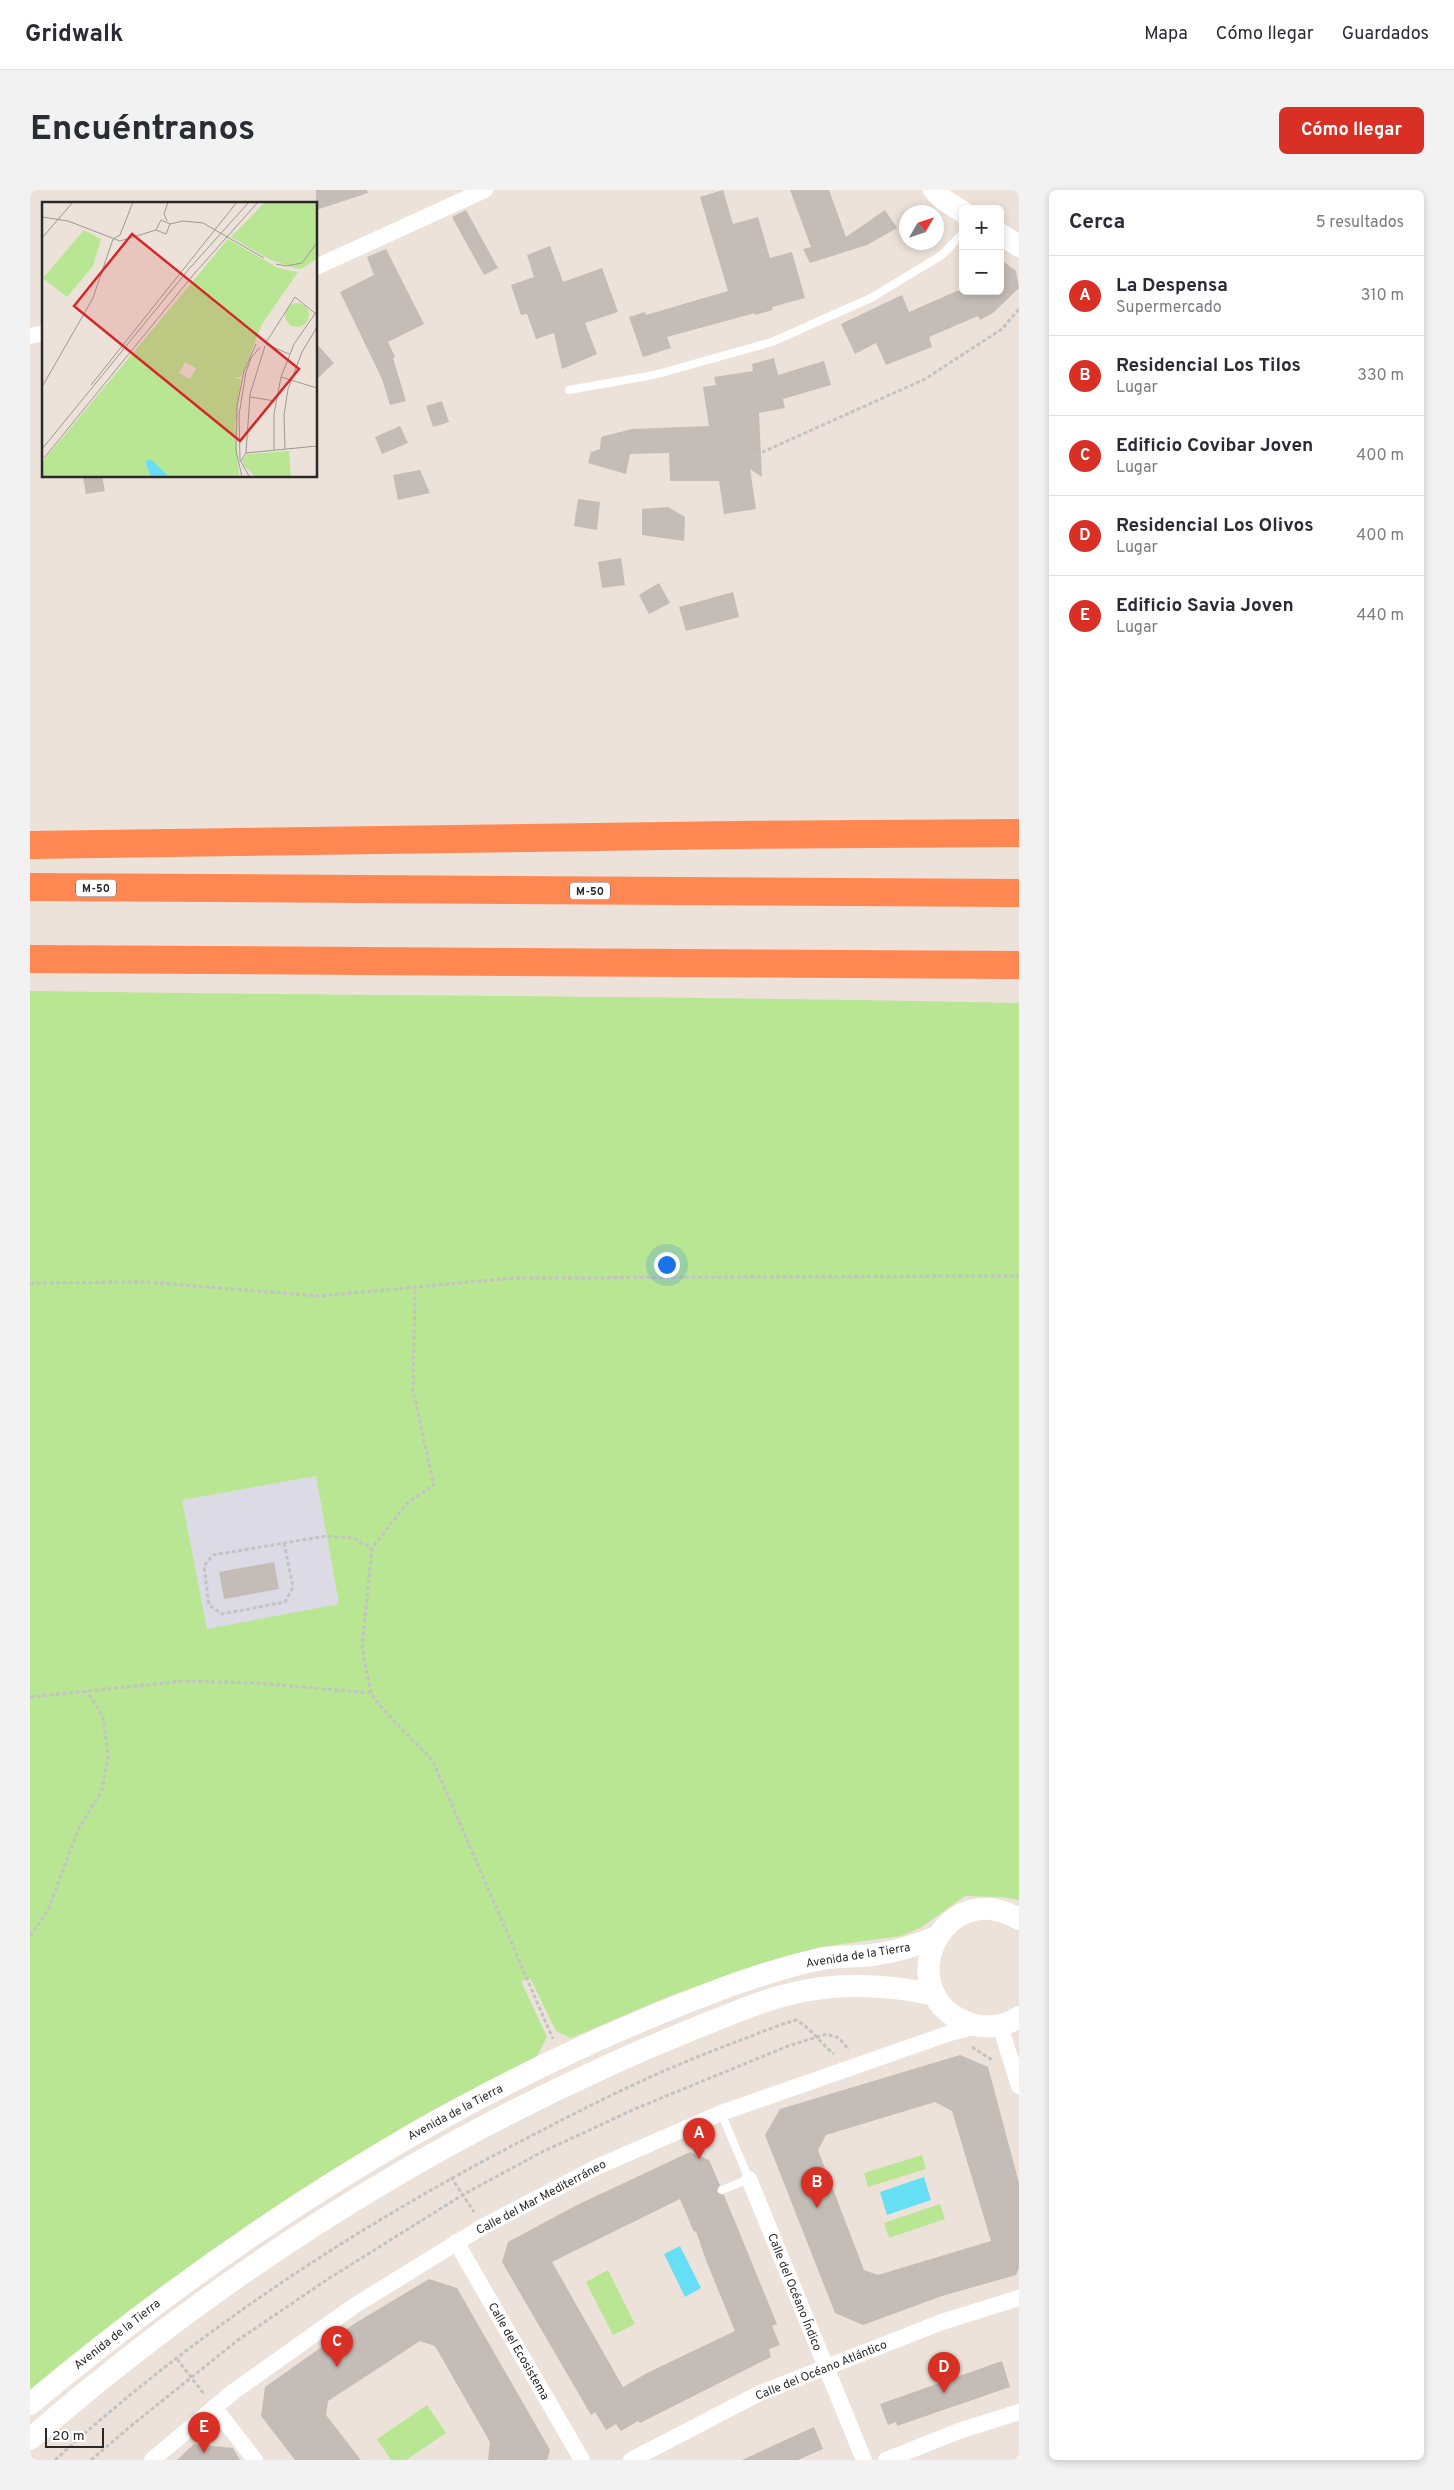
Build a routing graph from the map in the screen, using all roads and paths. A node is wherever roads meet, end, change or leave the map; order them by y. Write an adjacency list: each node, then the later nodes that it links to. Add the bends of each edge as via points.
1 (485, 190): 7 (street)
2 (934, 190): 3 (street)
3 (959, 209)
4 (959, 237): 9 (lane, via 942,255 871,298 772,342 654,375)
5 (1004, 237): 6 (street)
6 (1019, 246)
7 (318, 266)
8 (1019, 309): 10 (path, via 1002,329 925,379)
9 (569, 390)
10 (756, 455)
11 (1019, 833): 12 (highway)
12 (30, 845)
13 (30, 887): 14 (highway, M-50)
14 (1019, 893)
15 (30, 959): 16 (highway)
16 (1019, 965)
17 (1019, 1276): 19 (path, via 513,1278)
18 (30, 1282): 19 (path, via 144,1282 320,1296)
19 (415, 1287): 21 (path, via 413,1391 434,1485 407,1503)
20 (284, 1543): 20 (path, via 212,1555 204,1566 209,1605 222,1614 285,1602 293,1587); 21 (path, via 326,1536 353,1538)
21 (372, 1548): 23 (path, via 362,1648)
22 (87, 1691): 23 (path, via 184,1681 257,1683); 24 (path); 26 (path, via 103,1717 108,1757 102,1790 78,1830 48,1910)
23 (371, 1693): 30 (path, via 384,1712 433,1761)
24 (30, 1697)
25 (1019, 1919): 27 (street, via 1008,1912 976,1910 960,1915)
26 (30, 1936)
27 (937, 1937): 28 (street, via 928,1966); 30 (street, Avenida de la Tierra, via 906,1950 823,1959 780,1969 677,2007)
28 (935, 1995): 29 (street, via 946,2010 961,2020); 45 (street, Avenida de la Tierra, via 878,1986 828,1987 786,1994 642,2049 572,2081 420,2159 239,2273 86,2390)
29 (999, 2023): 31 (street, Calle del Mar Mediterráneo, via 950,2033); 32 (street)
30 (562, 2058): 42 (street, Avenida de la Tierra, via 509,2082 407,2137 304,2201 223,2254)
31 (857, 2066): 33 (street, Calle del Mar Mediterráneo); 34 (path, via 825,2047 805,2024 796,2020 607,2097)
32 (1019, 2086)
33 (722, 2113): 35 (lane); 37 (street, Calle del Mar Mediterráneo, via 599,2166)
34 (451, 2177): 37 (path); 40 (path, via 325,2254)
35 (749, 2179): 36 (lane); 41 (street, Calle del Océano Índico)
36 (722, 2190)
37 (482, 2227): 38 (street, Calle del Mar Mediterráneo)
38 (456, 2242): 43 (street, Calle del Mar Mediterráneo, via 354,2306); 49 (street, Calle del Ecosistema)
39 (1019, 2298): 41 (street, Calle del Océano Atlántico, via 942,2322)
40 (177, 2359): 43 (path); 46 (path)
41 (825, 2366): 50 (street, Calle del Océano Atlántico, via 760,2393); 51 (street, Calle del Océano Índico)
42 (30, 2404)
43 (214, 2407): 47 (street, Calle del Mar Mediterráneo); 48 (street)
44 (1019, 2412): 52 (street)
45 (30, 2438)
46 (55, 2460)
47 (152, 2460)
48 (255, 2460)
49 (582, 2460)
50 (631, 2460)
51 (864, 2460)
52 (886, 2460)

